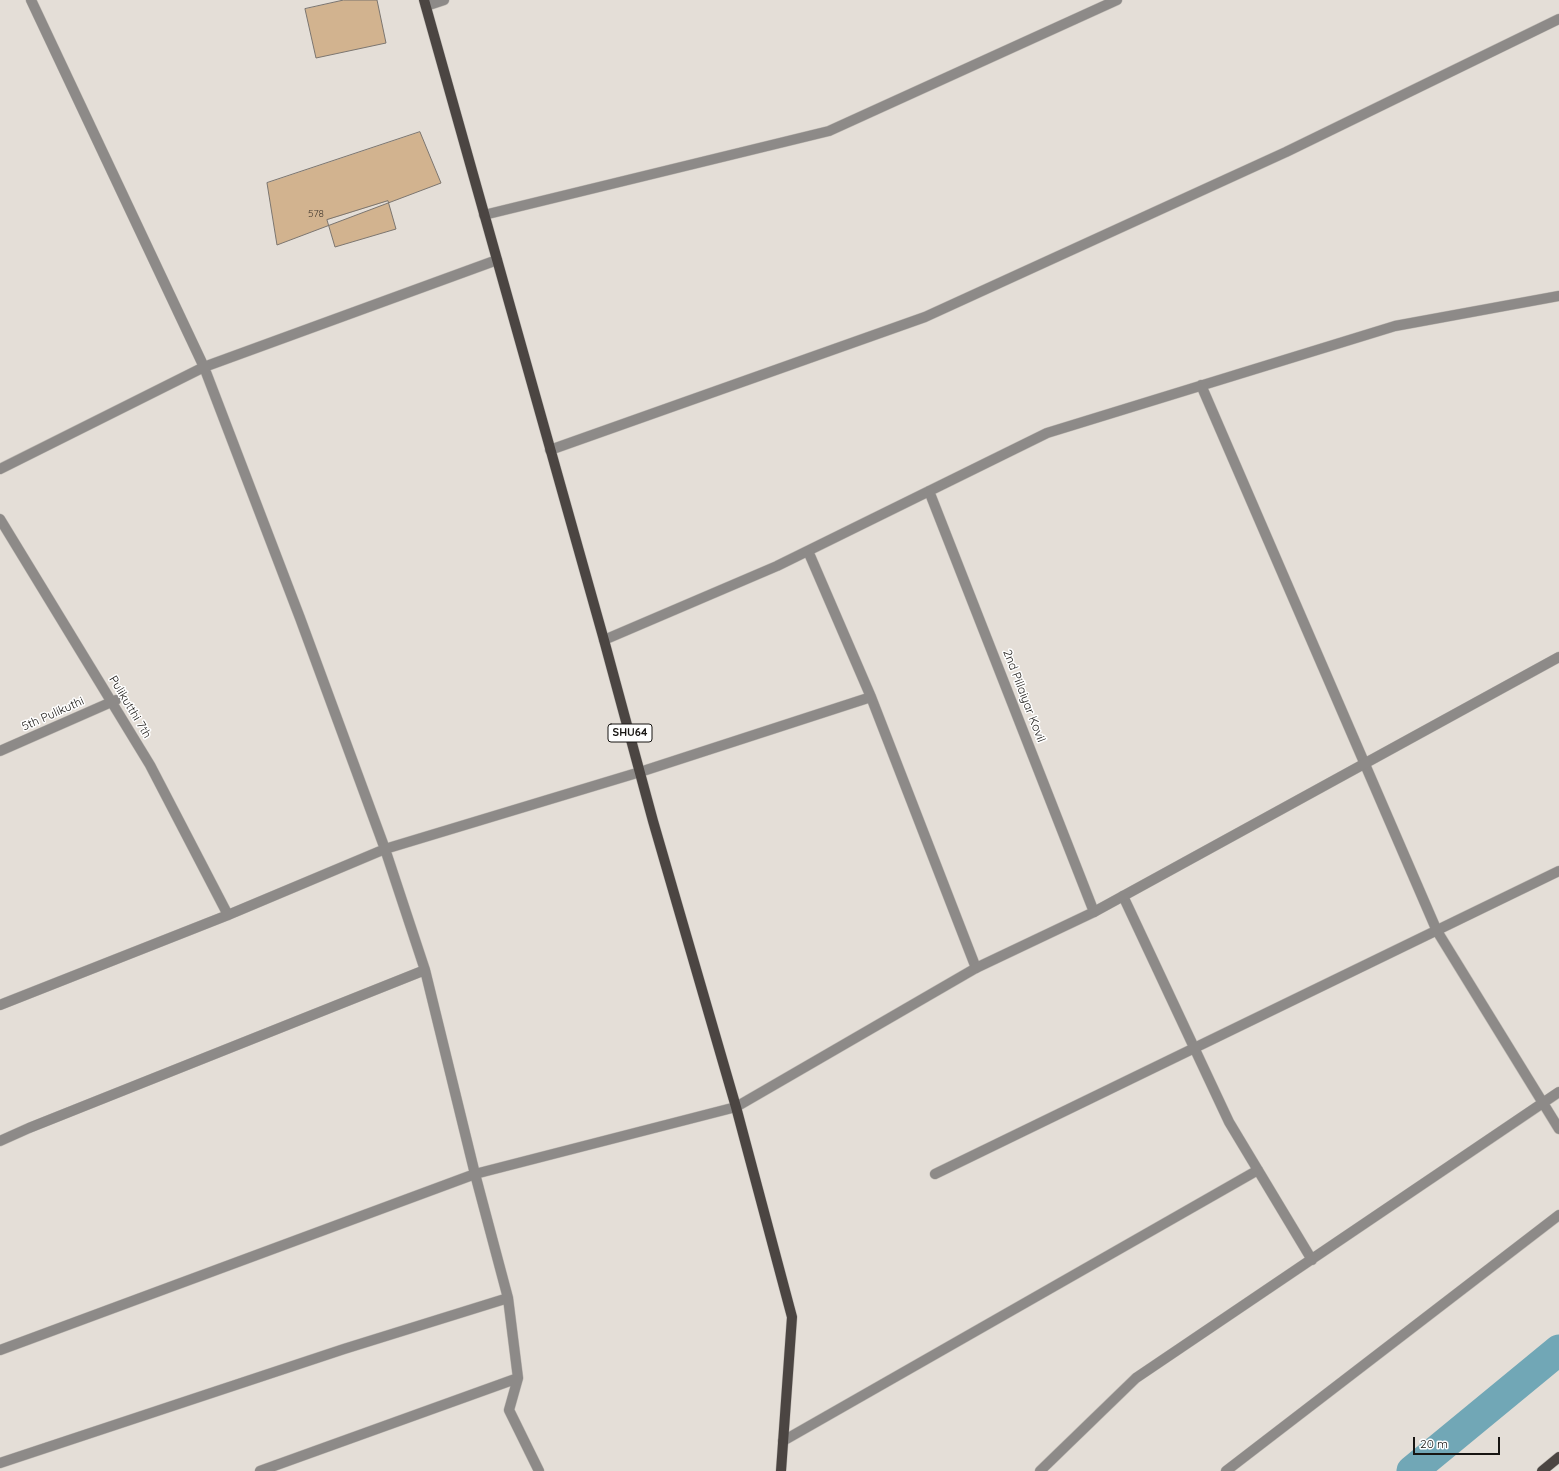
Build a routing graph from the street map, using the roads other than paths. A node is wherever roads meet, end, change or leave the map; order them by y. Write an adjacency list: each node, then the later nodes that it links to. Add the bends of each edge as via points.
1 (31, 0): 9 (street)
2 (444, 0): 4 (street)
3 (1117, 0): 6 (street, via 829,131)
4 (425, 3): 6 (main road, SHU64)
5 (1559, 19): 11 (street, via 1278,155 925,317)
6 (484, 215): 7 (main road, SHU64)
7 (497, 260): 9 (street); 11 (main road, SHU64)
8 (1559, 296): 10 (street, via 1395,326)
9 (204, 367): 12 (street); 23 (street)
10 (1201, 385): 13 (street, via 1047,433); 21 (street)
11 (550, 450): 16 (main road, SHU64)
12 (0, 469)
13 (929, 491): 15 (street); 26 (street, 2nd Pillaiyar Kovil)
14 (0, 519): 19 (street, Pulikutthi 7th)
15 (808, 551): 16 (street); 18 (street)
16 (604, 640): 22 (main road, SHU64)
17 (1559, 657): 21 (street)
18 (871, 697): 22 (street); 29 (street)
19 (114, 701): 20 (street, 5th Pulikuthi); 27 (street, Pulikutthi 7th)
20 (0, 752)
21 (1365, 763): 25 (street); 28 (street)
22 (640, 772): 23 (street); 35 (main road, SHU64)
23 (385, 849): 27 (street); 30 (street)
24 (1559, 871): 28 (street)
25 (1123, 896): 26 (street); 32 (street)
26 (1094, 912): 29 (street)
27 (228, 915): 31 (street)
28 (1437, 931): 32 (street); 34 (street)
29 (976, 968): 35 (street)
30 (425, 970): 37 (street); 39 (street)
31 (0, 1005)
32 (1195, 1048): 38 (street, via 1229,1122); 40 (street)
33 (1559, 1092): 34 (street)
34 (1544, 1104): 36 (street); 42 (street)
35 (736, 1107): 39 (street); 46 (main road, SHU64, via 792,1317)
36 (1559, 1129)
37 (0, 1141)
38 (1258, 1170): 42 (street); 46 (street)
39 (475, 1174): 43 (street); 44 (street)
40 (935, 1174)
41 (1559, 1215): 53 (street)
42 (1312, 1260): 52 (street, via 1136,1378)
43 (508, 1298): 45 (street); 48 (street, via 344,1349)
44 (0, 1350)
45 (518, 1378): 49 (street); 50 (street, via 509,1410)
46 (783, 1441): 51 (main road, SHU64)
47 (1559, 1457): 54 (main road)
48 (0, 1463)
49 (260, 1471)
50 (539, 1471)
51 (781, 1471)
52 (1040, 1471)
53 (1226, 1471)
54 (1542, 1471)

